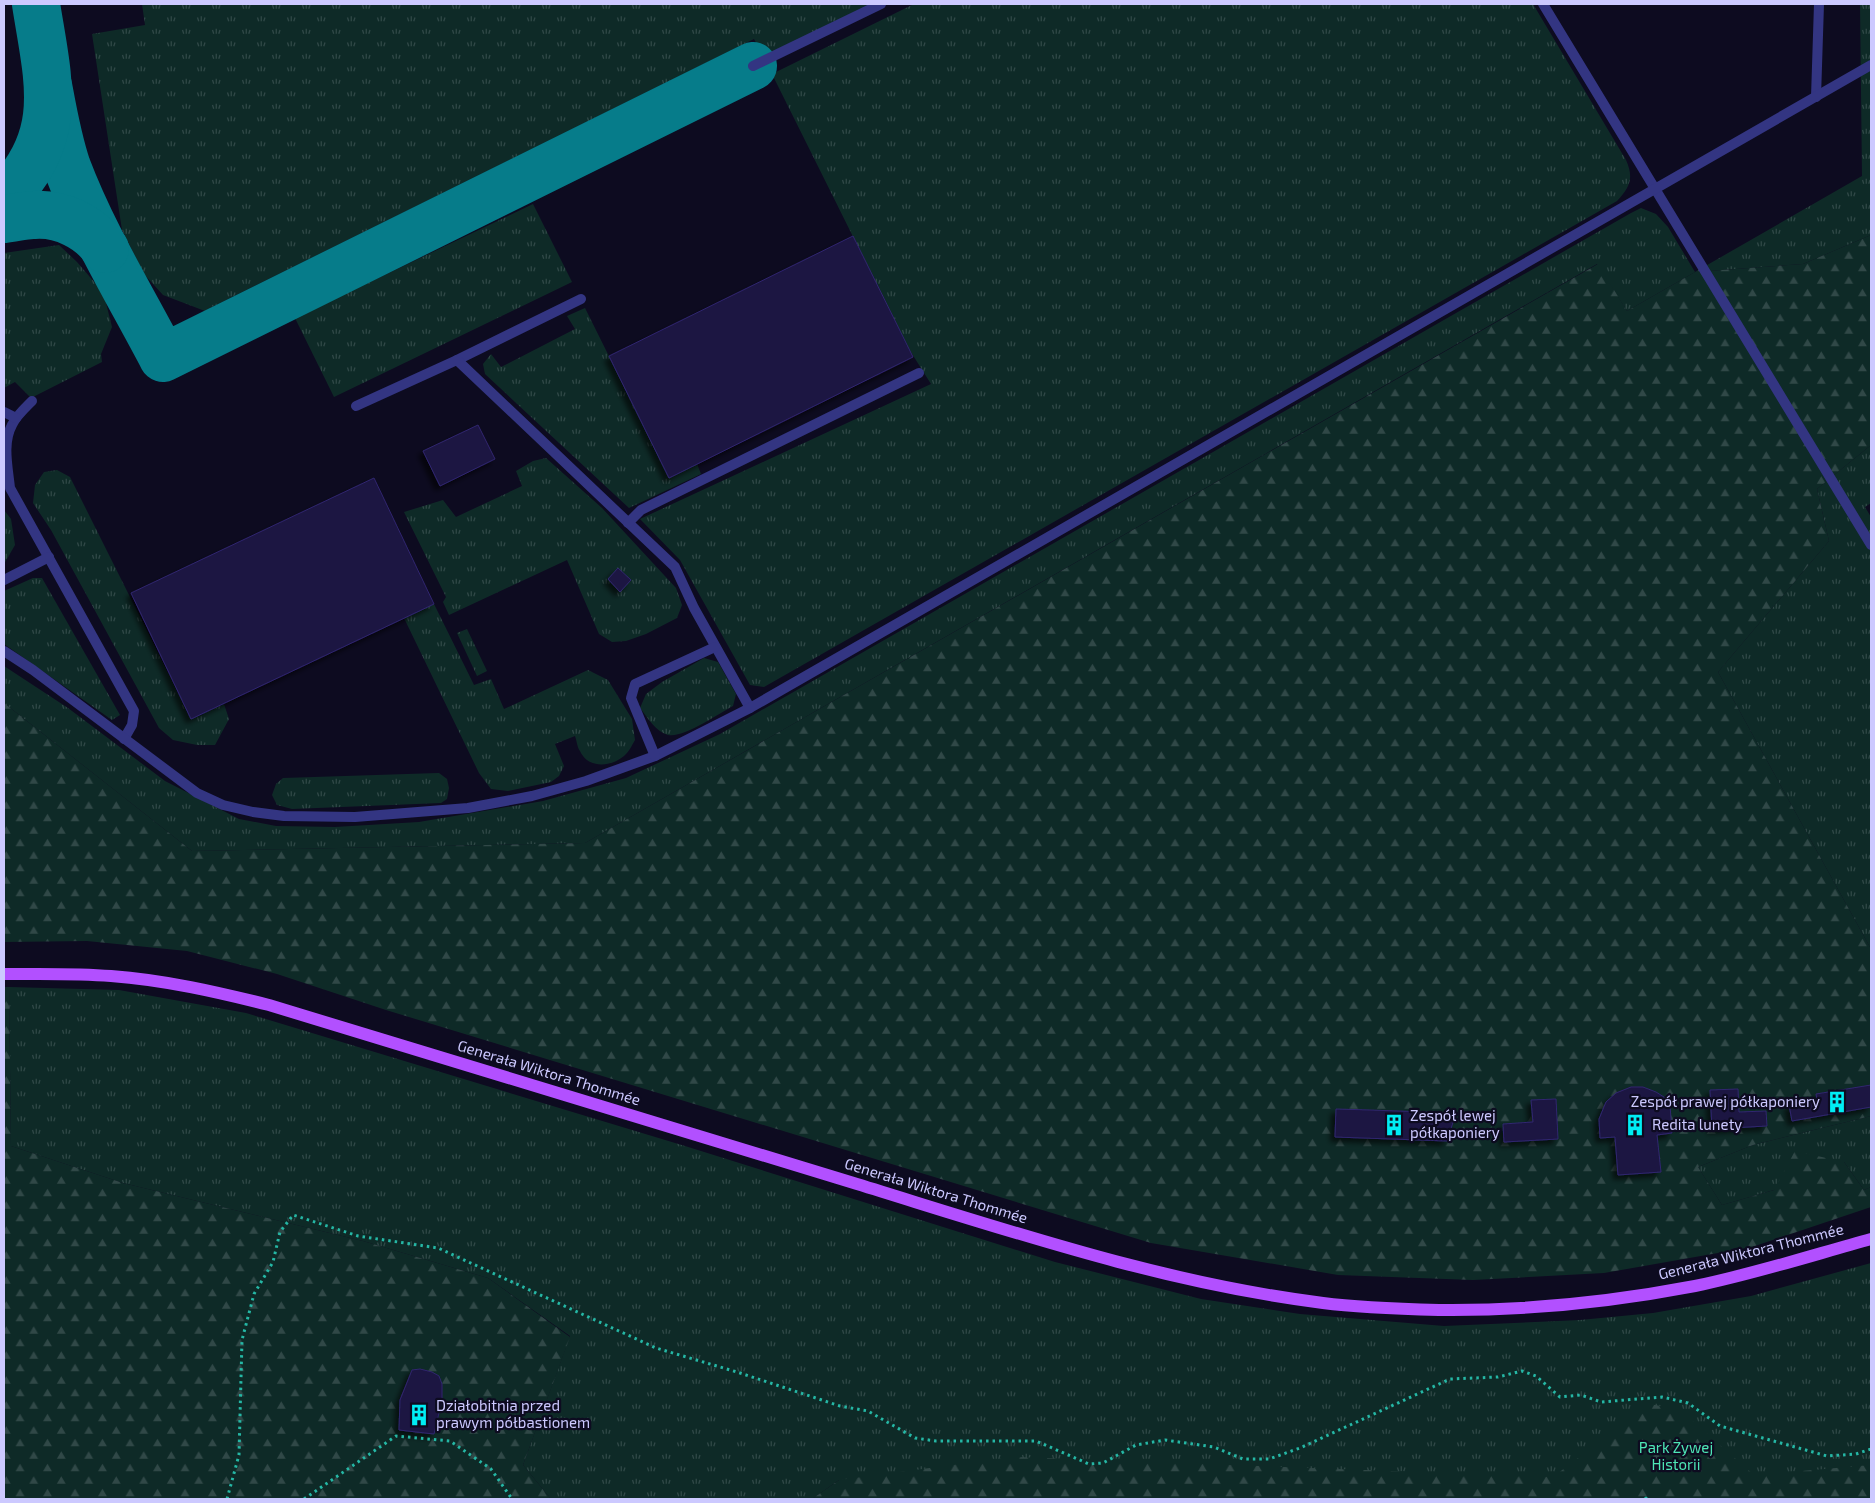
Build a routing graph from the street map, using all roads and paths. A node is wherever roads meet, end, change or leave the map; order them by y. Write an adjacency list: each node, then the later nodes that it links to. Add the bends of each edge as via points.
1 (881, 4): 5 (lane)
2 (1543, 4): 7 (lane)
3 (1819, 4): 6 (lane)
4 (1871, 65): 6 (lane)
5 (753, 66)
6 (1816, 97): 7 (lane)
7 (1654, 188): 16 (lane); 21 (lane)
8 (581, 299): 9 (lane)
9 (457, 360): 12 (lane); 15 (lane)
10 (918, 373): 15 (lane, via 641,510)
11 (32, 401): 14 (lane)
12 (356, 406)
13 (4, 412): 14 (lane)
14 (16, 418): 17 (lane, via 10,427 6,453 10,488)
15 (628, 523): 19 (lane, via 675,567)
16 (1871, 545)
17 (49, 557): 18 (lane); 22 (lane, via 134,711 132,725)
18 (4, 580)
19 (715, 647): 21 (lane); 23 (lane, via 635,684 631,698)
20 (4, 650): 22 (lane)
21 (750, 708): 23 (lane)
22 (124, 738): 23 (lane, via 197,793 253,812 284,816 355,817 468,808 532,796 586,781)
23 (655, 756)
24 (4, 974): 25 (main road, Generała Wiktora Thommée, via 111,976 173,984 252,1000 992,1226 1141,1268 1292,1299 1365,1307 1441,1310 1574,1304 1698,1285)
25 (1871, 1239)
26 (1871, 1449): 27 (path, via 1856,1454 1827,1456 1720,1426 1688,1402 1662,1397 1601,1402 1581,1395 1560,1397 1536,1376 1522,1371 1498,1377 1450,1379 1269,1459 1243,1459 1214,1447 1165,1440 1136,1445 1103,1463 1089,1464 1036,1441 915,1438 868,1412 656,1348 438,1248 358,1236 293,1216 280,1232 273,1262 254,1294 242,1340 239,1455)
27 (227, 1499)
28 (304, 1499): 29 (path, via 396,1436 450,1442 491,1469)
29 (512, 1499)

